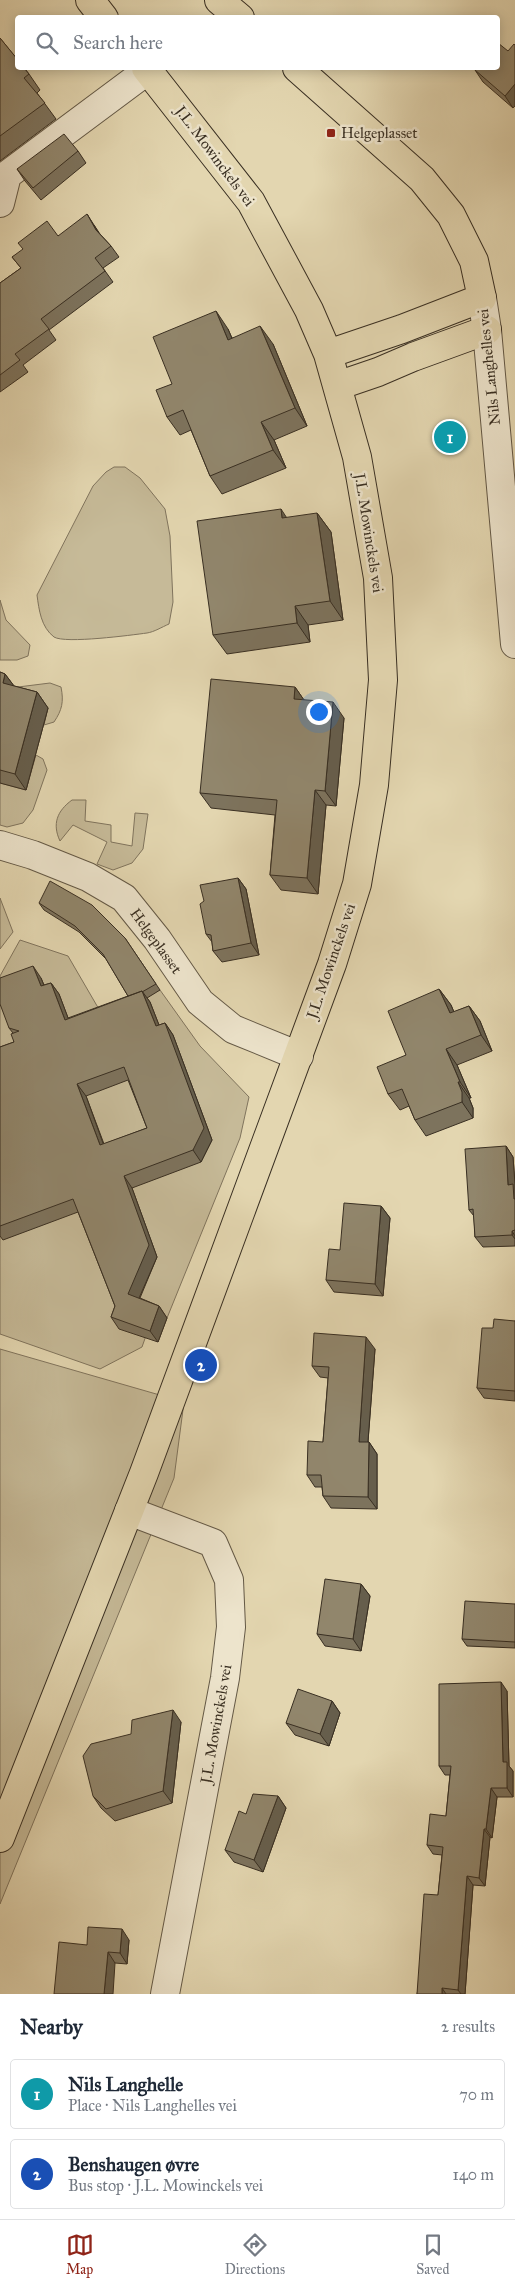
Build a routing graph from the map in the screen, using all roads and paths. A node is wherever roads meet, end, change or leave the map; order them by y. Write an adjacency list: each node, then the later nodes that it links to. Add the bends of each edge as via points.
1 (90, 0): 3 (main road)
2 (220, 0): 4 (main road)
3 (102, 15)
4 (237, 15)
5 (146, 70): 8 (street, J.L. Mowinckels vei, via 7,175)
6 (148, 70): 11 (main road, J.L. Mowinckels vei, via 251,202 309,310)
7 (299, 70): 9 (main road, via 422,179 451,215 474,261)
8 (0, 202)
9 (482, 298): 10 (street, Nils Langhelles vei); 11 (main road)
10 (486, 330): 12 (main road); 13 (street, Nils Langhelles vei)
11 (328, 354): 12 (main road, J.L. Mowinckels vei)
12 (337, 386): 15 (main road, J.L. Mowinckels vei, via 358,457 378,578 383,680 374,785 357,884)
13 (515, 644)
14 (0, 846): 15 (street, Helgeplasset, via 88,877 124,898 200,1002 233,1029)
15 (298, 1056): 16 (main road, J.L. Mowinckels vei)
16 (129, 1511): 17 (main road, J.L. Mowinckels vei); 18 (street, J.L. Mowinckels vei, via 213,1544 230,1580 231,1627 225,1678)
17 (0, 1838)
18 (165, 1994)

